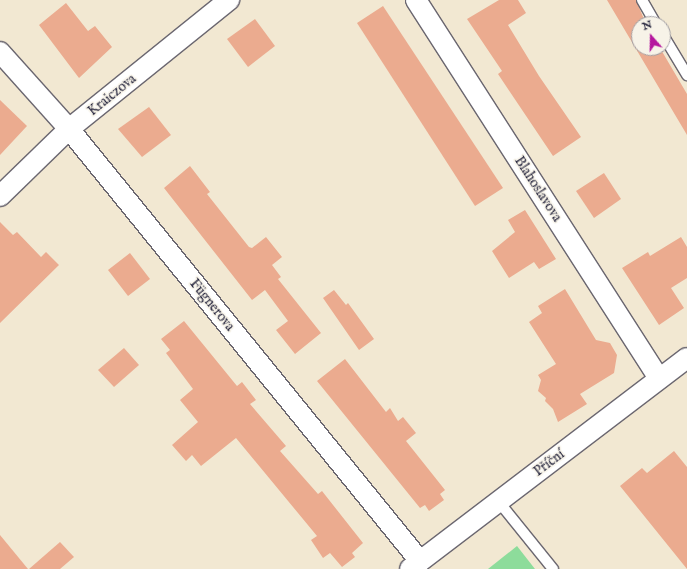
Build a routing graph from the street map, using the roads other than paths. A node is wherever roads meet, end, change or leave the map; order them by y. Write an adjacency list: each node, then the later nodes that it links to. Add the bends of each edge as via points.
1 (229, 0): 8 (street, Kraiczova)
2 (416, 0): 11 (street, Blahoslavova)
3 (642, 0): 4 (lane)
4 (651, 16)
5 (671, 48): 7 (lane)
6 (0, 52): 8 (street, Fügnerova)
7 (687, 75)
8 (70, 129): 9 (street, Kraiczova); 13 (street, Fügnerova)
9 (0, 196)
10 (687, 358): 11 (street, Příční)
11 (659, 379): 12 (street, Příční)
12 (499, 502): 13 (street, Příční); 14 (lane)
13 (415, 565)
14 (553, 569)

